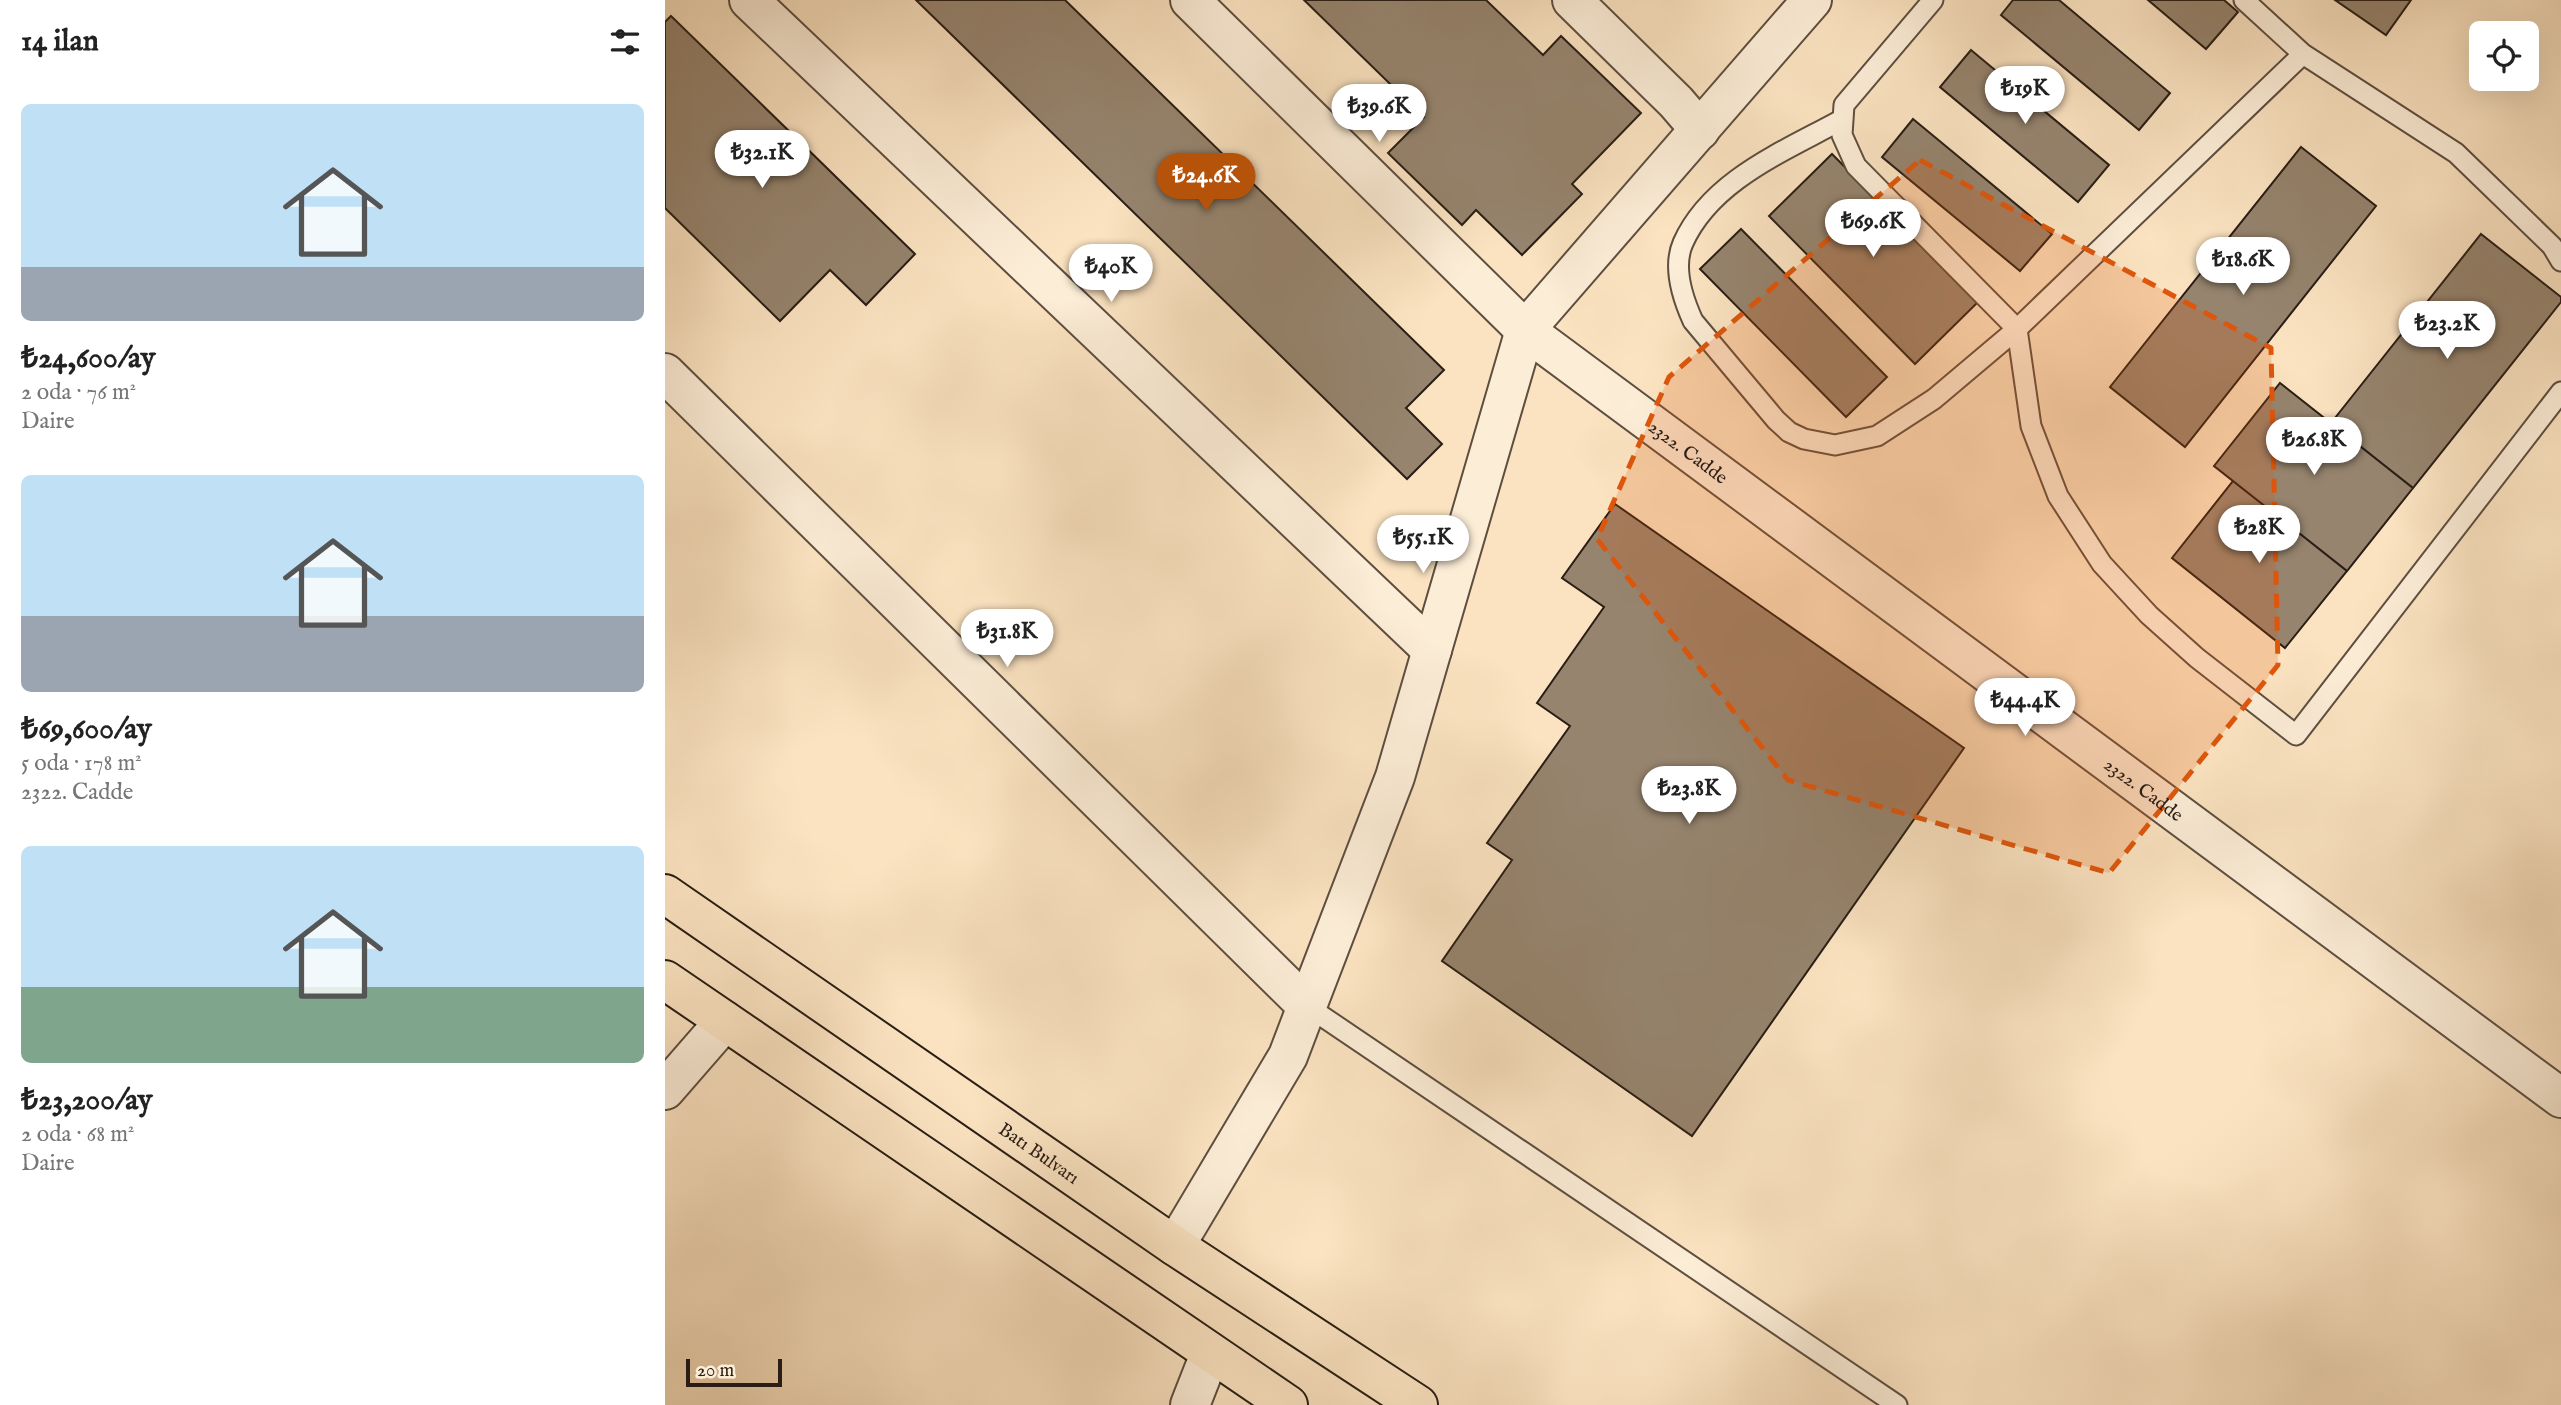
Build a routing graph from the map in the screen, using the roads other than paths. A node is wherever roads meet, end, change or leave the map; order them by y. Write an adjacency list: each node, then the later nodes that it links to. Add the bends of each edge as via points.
1 (749, 0): 15 (street)
2 (1190, 0): 12 (street, 2322. Cadde)
3 (1572, 0): 9 (street)
4 (1812, 0): 9 (street)
5 (1933, 0): 8 (lane, via 1844,105)
6 (2244, 0): 7 (lane)
7 (2303, 54): 10 (lane, via 2456,153 2552,246); 11 (lane)
8 (1841, 120): 11 (lane, via 1856,166); 11 (lane, via 1744,174 1710,204 1683,244 1680,284 1693,321 1759,400 1789,432 1804,439 1835,445 1857,443 1877,436 1934,400)
9 (1700, 130): 12 (street)
10 (2561, 261)
11 (2017, 329): 14 (lane, via 2031,426 2058,496 2102,564 2197,659 2296,735)
12 (1525, 330): 15 (street); 21 (street, 2322. Cadde)
13 (665, 373): 18 (street)
14 (2561, 393)
15 (1432, 650): 18 (street, via 1395,777)
16 (665, 894): 22 (main road, Batı Bulvarı)
17 (665, 980): 19 (main road)
18 (1307, 1006): 22 (street, via 1288,1056); 24 (lane)
19 (725, 1021): 20 (street); 23 (main road)
20 (665, 1090)
21 (2561, 1098)
22 (1175, 1245): 27 (main road, Batı Bulvarı)
23 (1210, 1354): 25 (street); 26 (main road)
24 (1885, 1402)
25 (1190, 1405)
26 (1288, 1405)
27 (1418, 1405)

